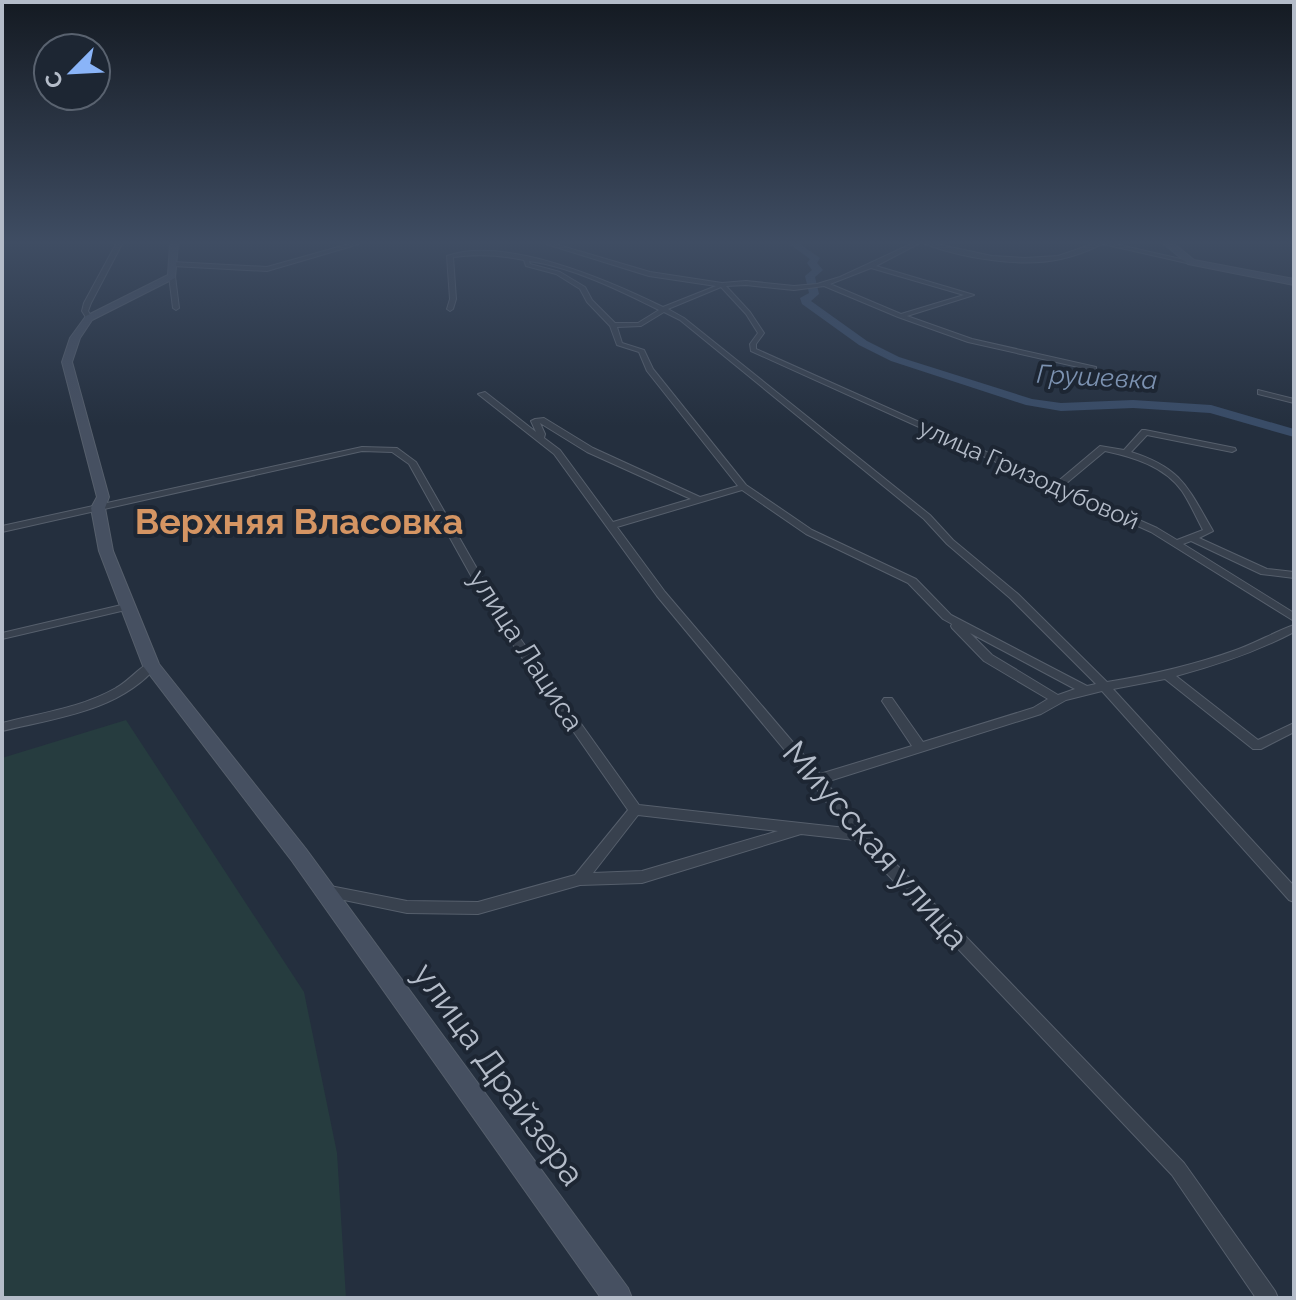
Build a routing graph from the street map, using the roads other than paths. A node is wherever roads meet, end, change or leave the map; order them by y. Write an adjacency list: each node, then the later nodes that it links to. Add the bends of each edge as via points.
1 (86, 305): 15 (street)
2 (112, 305): 15 (street)
3 (176, 305): 11 (street)
4 (451, 305): 12 (street)
5 (593, 305): 16 (street)
6 (654, 305): 13 (street)
7 (674, 305): 13 (street)
8 (740, 305): 25 (street, улица Гризодубовой, via 761,333 753,350)
9 (871, 305): 14 (street)
10 (938, 305): 14 (street)
11 (176, 308)
12 (450, 309)
13 (664, 309): 16 (street, via 639,325); 41 (street, via 927,517)
14 (900, 316): 17 (street, via 970,341)
15 (89, 318): 27 (street, улица Драйзера, via 67,362 103,497)
16 (613, 325): 24 (street, via 619,344 642,351 650,369)
17 (1093, 369)
18 (1261, 392): 20 (street)
19 (482, 394): 21 (street, Миусская улица)
20 (1294, 401)
21 (540, 439): 26 (street, via 535,421 541,420 590,450); 28 (street, Миусская улица, via 557,452)
22 (1232, 450): 23 (street, via 1145,432)
23 (1126, 453): 25 (street, via 1103,448); 31 (street, via 1179,482 1208,531)
24 (743, 487): 26 (street); 35 (street, via 809,532 912,581)
25 (1057, 487): 30 (street, улица Гризодубовой)
26 (700, 500): 28 (street)
27 (98, 508): 29 (street); 34 (street, улица Драйзера, via 106,551); 49 (street, улица Лациса, via 362,449 394,450 412,462 499,617)
28 (611, 526): 48 (street, Миусская улица)
29 (2, 529)
30 (1154, 530): 31 (street); 32 (street, улица Гризодубовой)
31 (1195, 538): 32 (street); 33 (street, via 1265,572)
32 (1176, 544): 36 (street, улица Гризодубовой)
33 (1294, 575)
34 (130, 606): 38 (street); 39 (street, улица Драйзера)
35 (947, 617): 42 (street); 43 (street, via 988,658)
36 (1294, 618)
37 (1294, 628): 40 (street, via 1273,640)
38 (2, 636)
39 (151, 666): 45 (street, via 117,695); 53 (street, улица Драйзера)
40 (1166, 674): 41 (street); 46 (street, via 1257,746)
41 (1106, 688): 42 (street); 54 (street)
42 (1087, 691): 43 (street)
43 (1054, 698): 47 (street, via 1037,711)
44 (888, 701): 47 (street)
45 (2, 727)
46 (1294, 727)
47 (920, 747): 48 (street)
48 (817, 780): 51 (street, Миусская улица)
49 (635, 810): 50 (street); 52 (street)
50 (800, 830): 51 (street); 52 (street, via 642,877)
51 (859, 835): 56 (street, Миусская улица, via 1178,1169)
52 (580, 879): 53 (street, via 478,908 407,907)
53 (325, 891): 55 (street, улица Драйзера)
54 (1294, 896)
55 (618, 1298)
56 (1268, 1298)

